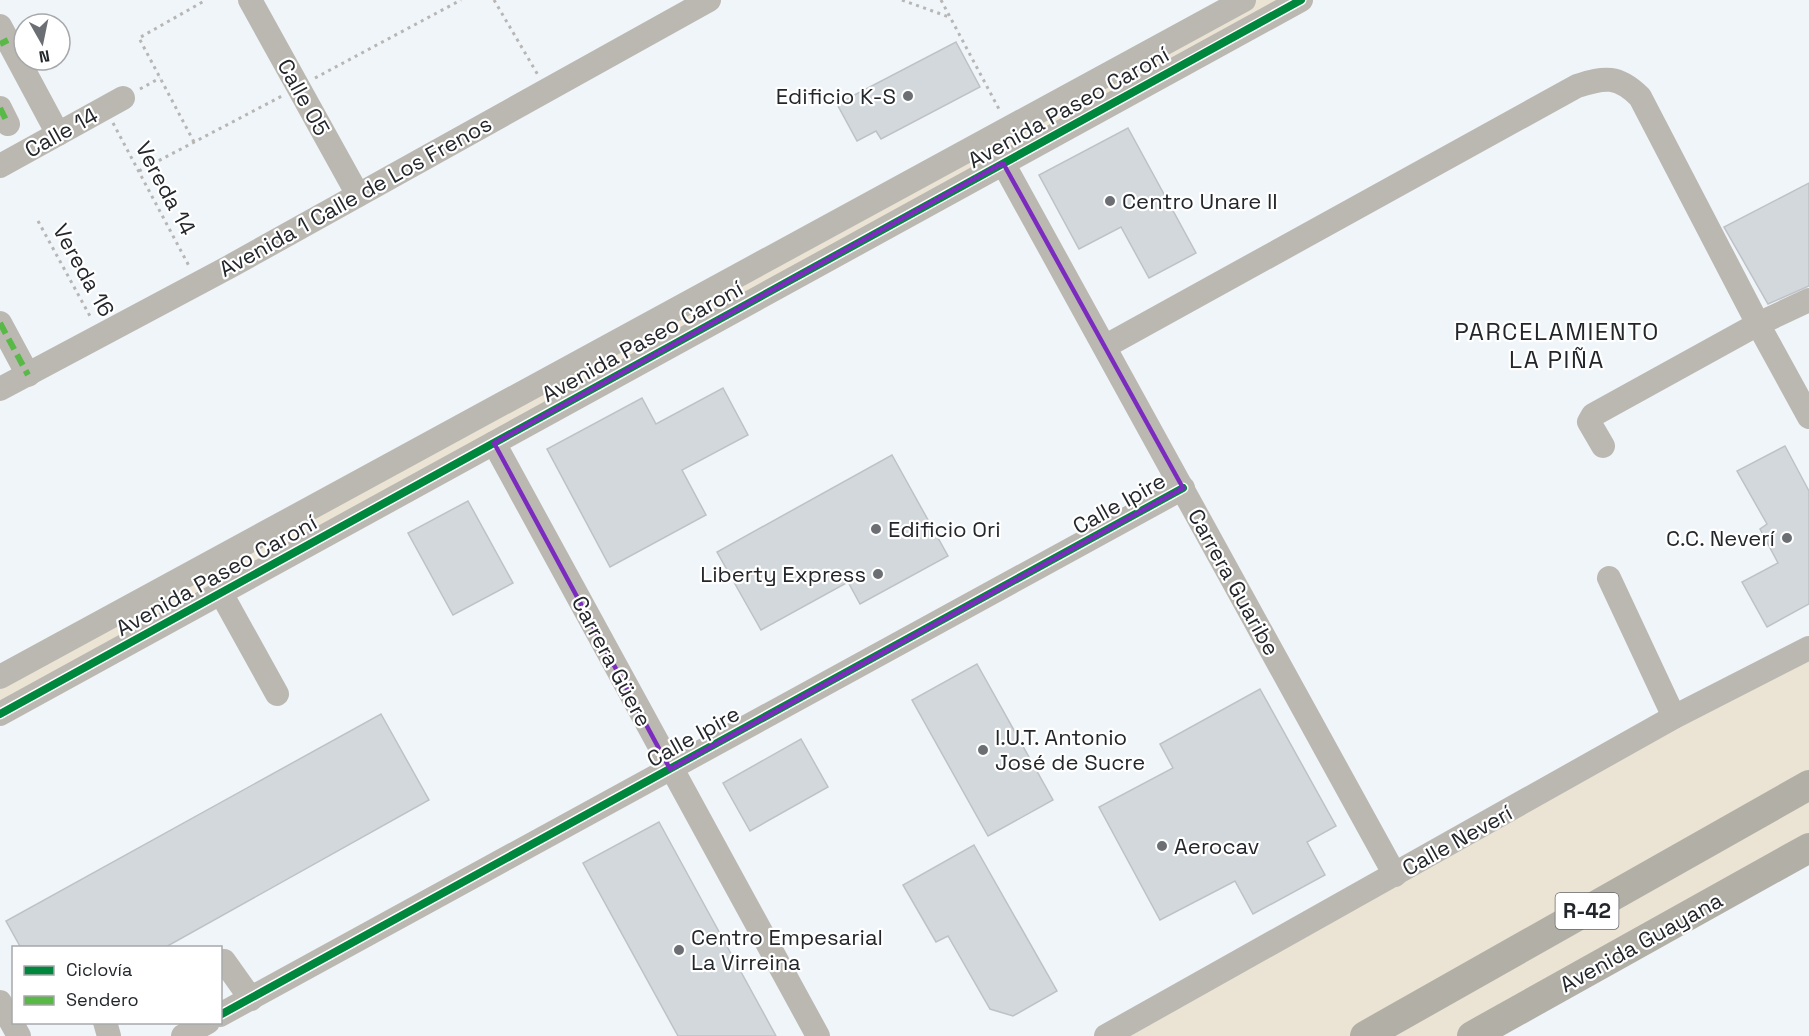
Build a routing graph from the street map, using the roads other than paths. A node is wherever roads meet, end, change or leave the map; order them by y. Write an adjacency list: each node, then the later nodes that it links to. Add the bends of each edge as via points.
1 (250, 0): 10 (street, Calle 05)
2 (708, 0): 10 (street, Avenida 1 Calle de Los Frenos)
3 (1244, 0): 24 (street, Avenida Paseo Caroní)
4 (1301, 0): 8 (street, Avenida Paseo Caroní)
5 (3, 37): 7 (street)
6 (114, 104): 7 (street, Calle 14)
7 (58, 134): 9 (street, Calle 14)
8 (1003, 163): 14 (street, Carrera Guaribe); 18 (street, Avenida Paseo Caroní)
9 (0, 166)
10 (358, 195): 15 (street, Avenida 1 Calle de Los Frenos)
11 (1809, 300): 13 (street)
12 (0, 323): 15 (street)
13 (1758, 324): 14 (street, via 1640,98 1629,86 1614,79 1577,86); 17 (street); 19 (street, via 1593,415 1590,422)
14 (1106, 346): 20 (street, Carrera Guaribe)
15 (28, 375): 16 (street, Avenida 1 Calle de Los Frenos)
16 (0, 389)
17 (1809, 417)
18 (494, 443): 22 (street, Avenida Paseo Caroní); 28 (street, Carrera Güere)
19 (1603, 446)
20 (1183, 489): 28 (street, Calle Ipire); 31 (street, Carrera Guaribe)
21 (1609, 578): 27 (street)
22 (221, 593): 25 (street); 26 (street, Avenida Paseo Caroní)
23 (1809, 648): 27 (street, Calle Neverí)
24 (0, 677)
25 (278, 694)
26 (0, 714)
27 (1674, 717): 31 (street, Calle Neverí)
28 (670, 769): 33 (street, Calle Ipire); 39 (street, Carrera Güere)
29 (1809, 785): 41 (main road, R-42)
30 (1809, 848): 42 (main road, Avenida Guayana / R-42)
31 (1395, 875): 40 (street, Calle Neverí)
32 (222, 962): 33 (street)
33 (251, 999): 35 (street, Calle Ipire)
34 (0, 1002): 36 (street)
35 (222, 1015)
36 (12, 1023)
37 (206, 1024): 38 (street)
38 (183, 1036)
39 (818, 1036)
40 (1106, 1036)
41 (1365, 1036)
42 (1472, 1036)

